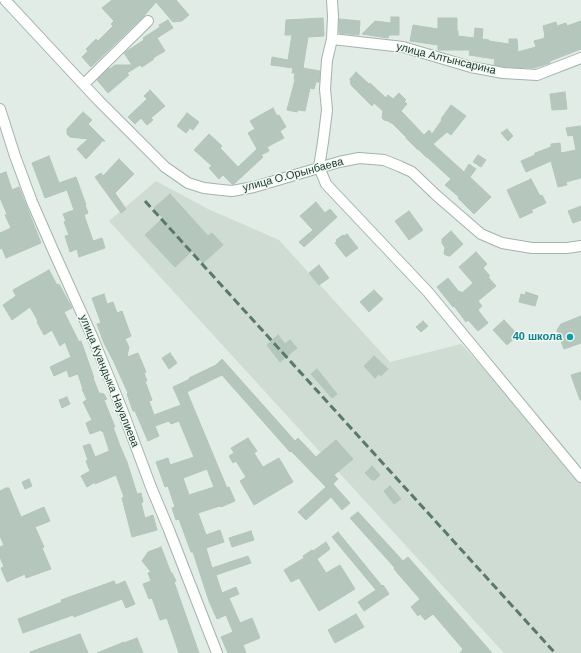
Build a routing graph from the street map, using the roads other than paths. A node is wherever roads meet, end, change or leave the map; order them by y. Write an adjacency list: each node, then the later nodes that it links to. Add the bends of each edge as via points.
1 (5, 0): 6 (street, улица О.Орынбаева)
2 (332, 0): 4 (street)
3 (148, 21): 6 (street)
4 (332, 39): 5 (street, улица Алтынсарина, via 403,47 471,67 503,73 537,75); 8 (street, via 327,60 327,110)
5 (581, 58)
6 (84, 84): 8 (street, улица О.Орынбаева, via 165,167 188,183 204,188 232,190 254,187)
7 (0, 109): 11 (street, улица Куандыка Науалиева, via 32,202 92,336)
8 (319, 168): 9 (street, улица О.Орынбаева, via 359,158 384,160 412,172 481,234 502,243 532,248); 10 (street, via 326,184 428,292)
9 (581, 246)
10 (581, 477)
11 (217, 653)

